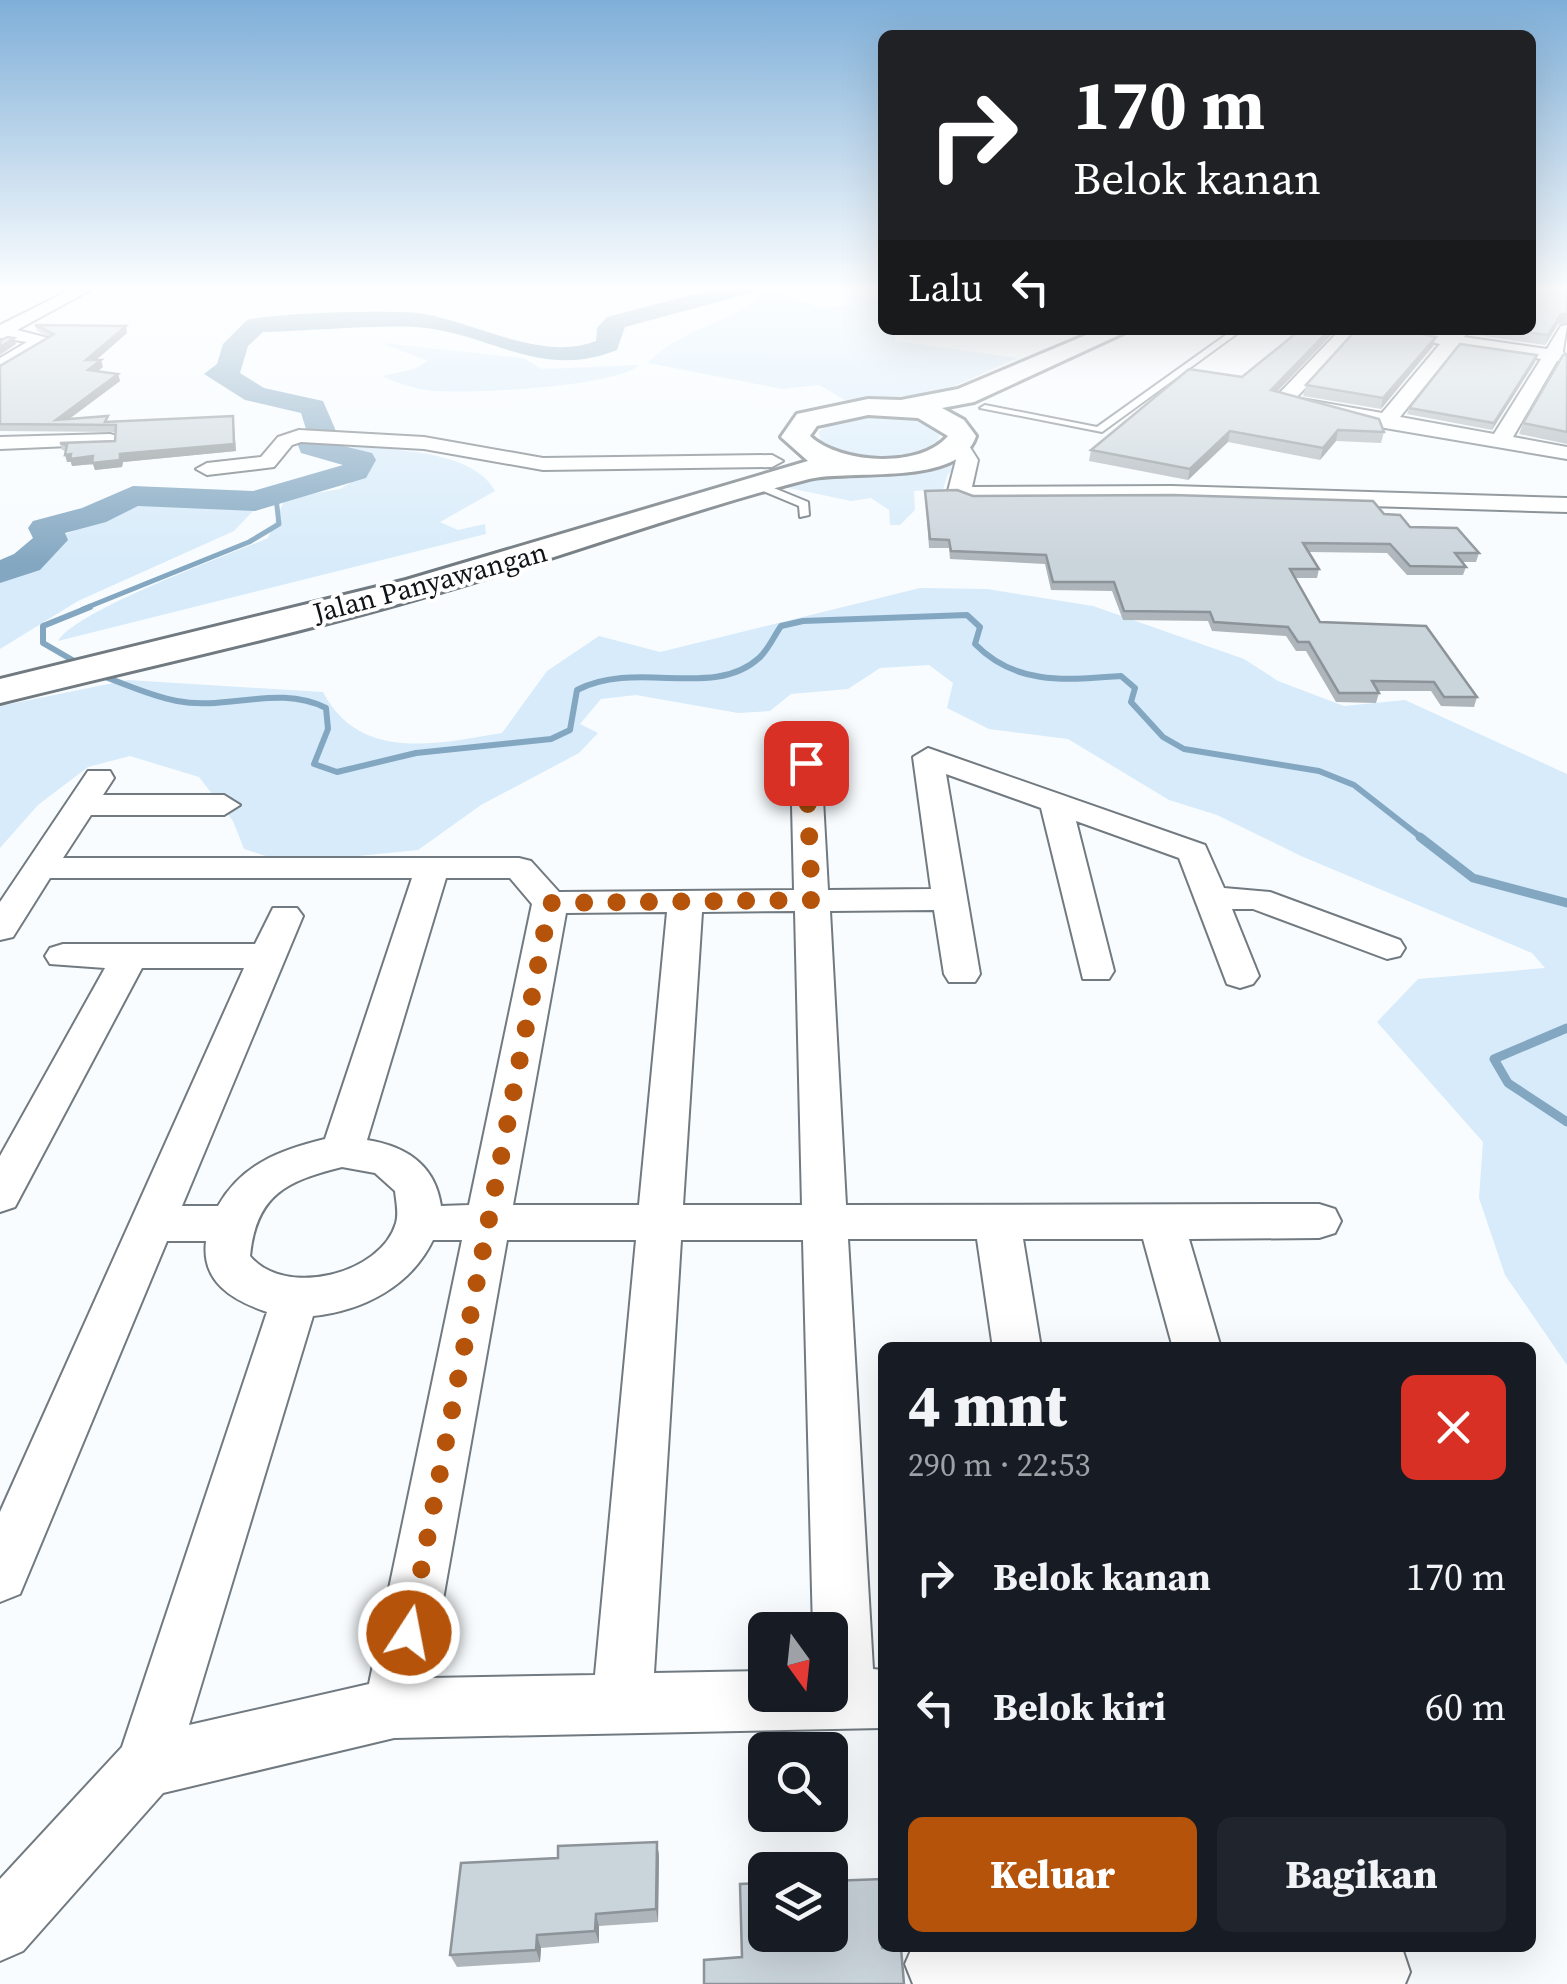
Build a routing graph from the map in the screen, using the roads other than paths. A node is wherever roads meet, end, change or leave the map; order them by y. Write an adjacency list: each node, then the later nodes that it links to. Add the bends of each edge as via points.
1 (1007, 381): 7 (main road, via 930,405)
2 (1038, 381): 8 (main road)
3 (1168, 381): 8 (lane, via 1100,430)
4 (1298, 381): 9 (street, via 1280,398 1288,404)
5 (1419, 381): 9 (street)
6 (1545, 381): 12 (street)
7 (893, 407): 10 (main road, via 932,414); 15 (main road, via 844,408 807,420)
8 (985, 408): 10 (main road)
9 (1386, 422): 12 (street)
10 (958, 436): 16 (main road, via 932,460); 18 (street, via 967,460 959,483 963,493)
11 (110, 440): 13 (street)
12 (1500, 441): 14 (street)
13 (0, 443)
14 (1567, 453)
15 (777, 464): 16 (main road, Jalan Panyawangan); 16 (main road); 17 (street, via 543,464 424,443 300,436 285,441 267,463); 19 (lane, via 804,504); 20 (main road, Jalan Panyawangan, via 436,582)
16 (857, 464)
17 (208, 468)
18 (1567, 505)
19 (804, 515)
20 (139, 647): 21 (main road, Jalan Panyawangan); 22 (main road, Jalan Panyawangan)
21 (0, 672)
22 (0, 691)
23 (806, 763): 30 (street)
24 (1055, 802): 28 (street, via 928,757); 29 (street, via 1193,852); 37 (street)
25 (224, 805): 26 (street, via 90,792)
26 (40, 868): 27 (street); 33 (street)
27 (432, 868): 32 (street, via 519,868); 40 (street)
28 (950, 898): 30 (street); 38 (street)
29 (1210, 898): 34 (street, via 1258,899); 39 (street)
30 (812, 900): 31 (street); 44 (street)
31 (686, 902): 32 (street); 47 (street)
32 (550, 903): 46 (street)
33 (0, 929)
34 (1386, 948)
35 (63, 956): 36 (street)
36 (130, 956): 41 (street); 49 (street, via 276,936)
37 (1096, 970)
38 (962, 974)
39 (1240, 976)
40 (342, 1151): 48 (street, via 387,1159 416,1185); 50 (street, via 294,1162 253,1188)
41 (0, 1195)
42 (997, 1220): 43 (street); 44 (street); 52 (street)
43 (1161, 1220): 45 (street); 53 (street)
44 (825, 1221): 47 (street); 55 (street)
45 (1318, 1221)
46 (488, 1222): 47 (street); 48 (street); 57 (street)
47 (660, 1222): 56 (street)
48 (418, 1223): 51 (street, via 395,1261 349,1290)
49 (152, 1224): 50 (street); 54 (street)
50 (228, 1224): 51 (street, via 227,1260 251,1288)
51 (295, 1299): 58 (street)
52 (1016, 1342)
53 (1196, 1342)
54 (0, 1575)
55 (864, 1700): 56 (street)
56 (622, 1704): 57 (street)
57 (394, 1708): 58 (street)
58 (146, 1766): 59 (street)
59 (0, 1928)
60 (1370, 1952): 61 (street, via 1376,1972)
61 (1115, 1957): 62 (street)
62 (939, 1964)

